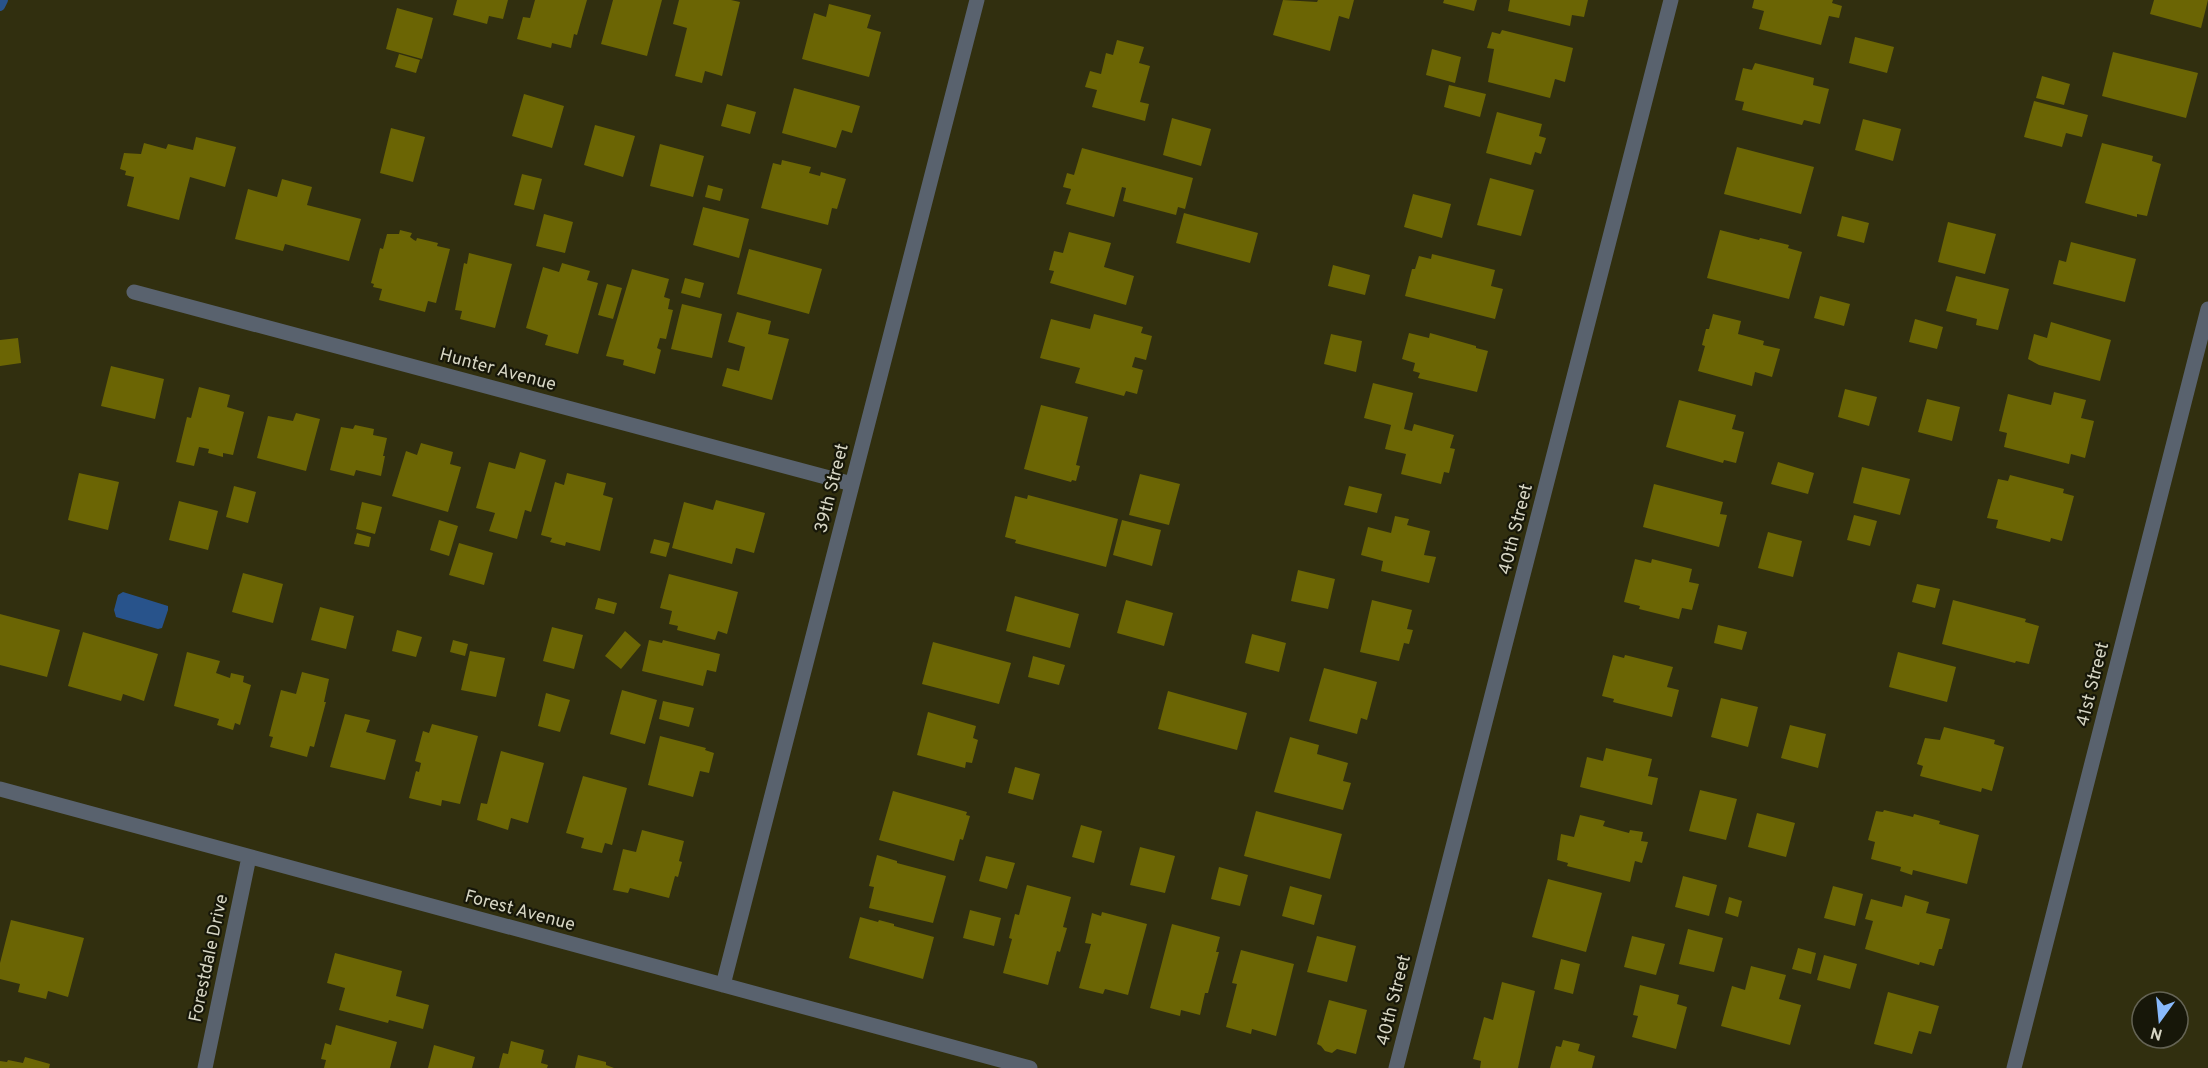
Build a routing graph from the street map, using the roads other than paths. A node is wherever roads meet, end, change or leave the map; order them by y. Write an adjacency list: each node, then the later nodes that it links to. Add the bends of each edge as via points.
1 (976, 0): 5 (street, 39th Street)
2 (1671, 0): 11 (street, 40th Street)
3 (135, 292): 5 (street, Hunter Avenue)
4 (2208, 309): 12 (street, 41st Street)
5 (852, 484): 8 (street, 39th Street)
6 (0, 789): 7 (street, Forest Avenue)
7 (249, 857): 8 (street, Forest Avenue); 9 (street, Forestdale Drive)
8 (723, 985): 10 (street, Forest Avenue)
9 (206, 1068)
10 (1030, 1068)
11 (1396, 1068)
12 (2014, 1068)

